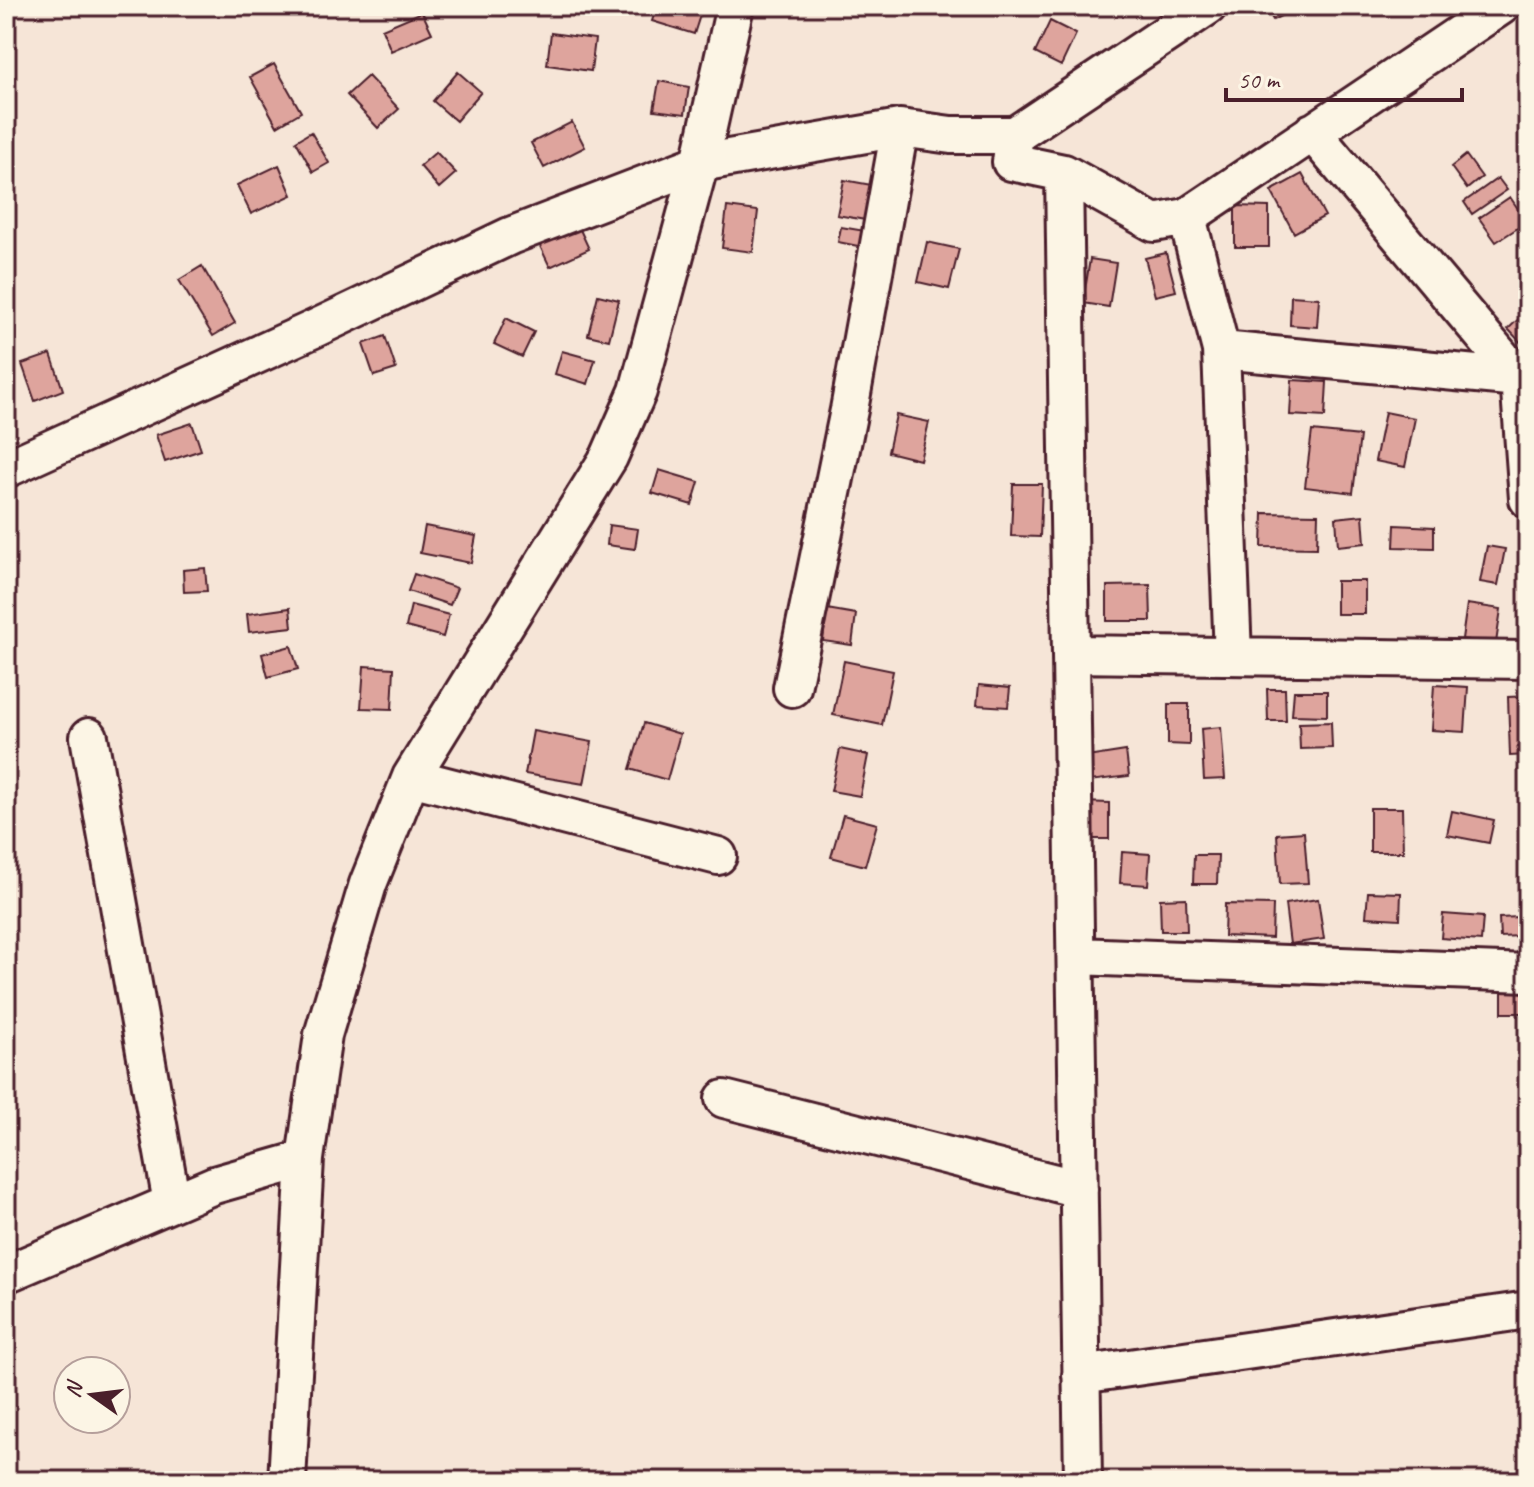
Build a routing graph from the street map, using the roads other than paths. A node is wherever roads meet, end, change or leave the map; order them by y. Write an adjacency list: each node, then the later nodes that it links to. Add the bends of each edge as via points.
1 (735, 6): 7 (street)
2 (1208, 6): 6 (street)
3 (1501, 6): 5 (street)
4 (900, 128): 6 (street); 7 (street); 17 (street)
5 (1312, 132): 9 (street); 11 (street)
6 (1015, 135): 8 (street, via 1011,162)
7 (700, 163): 12 (street, via 510,236); 19 (street, via 638,391 609,457)
8 (1064, 173): 9 (street, via 1154,223); 14 (street)
9 (1187, 217): 10 (street)
10 (1221, 350): 11 (street); 15 (street)
11 (1524, 377): 13 (street)
12 (6, 469)
13 (1528, 499)
14 (1071, 654): 15 (street); 21 (street)
15 (1233, 656): 16 (street)
16 (1528, 660)
17 (792, 688)
18 (89, 737): 26 (street)
19 (411, 777): 20 (street); 24 (street, via 368,884 323,1035)
20 (718, 856)
21 (1076, 956): 22 (street); 25 (street)
22 (1528, 973)
23 (724, 1099): 25 (street)
24 (305, 1159): 26 (street); 30 (street)
25 (1079, 1189): 29 (street)
26 (172, 1203): 27 (street)
27 (6, 1274)
28 (1528, 1310): 29 (street)
29 (1081, 1375): 31 (street)
30 (287, 1481)
31 (1083, 1481)

